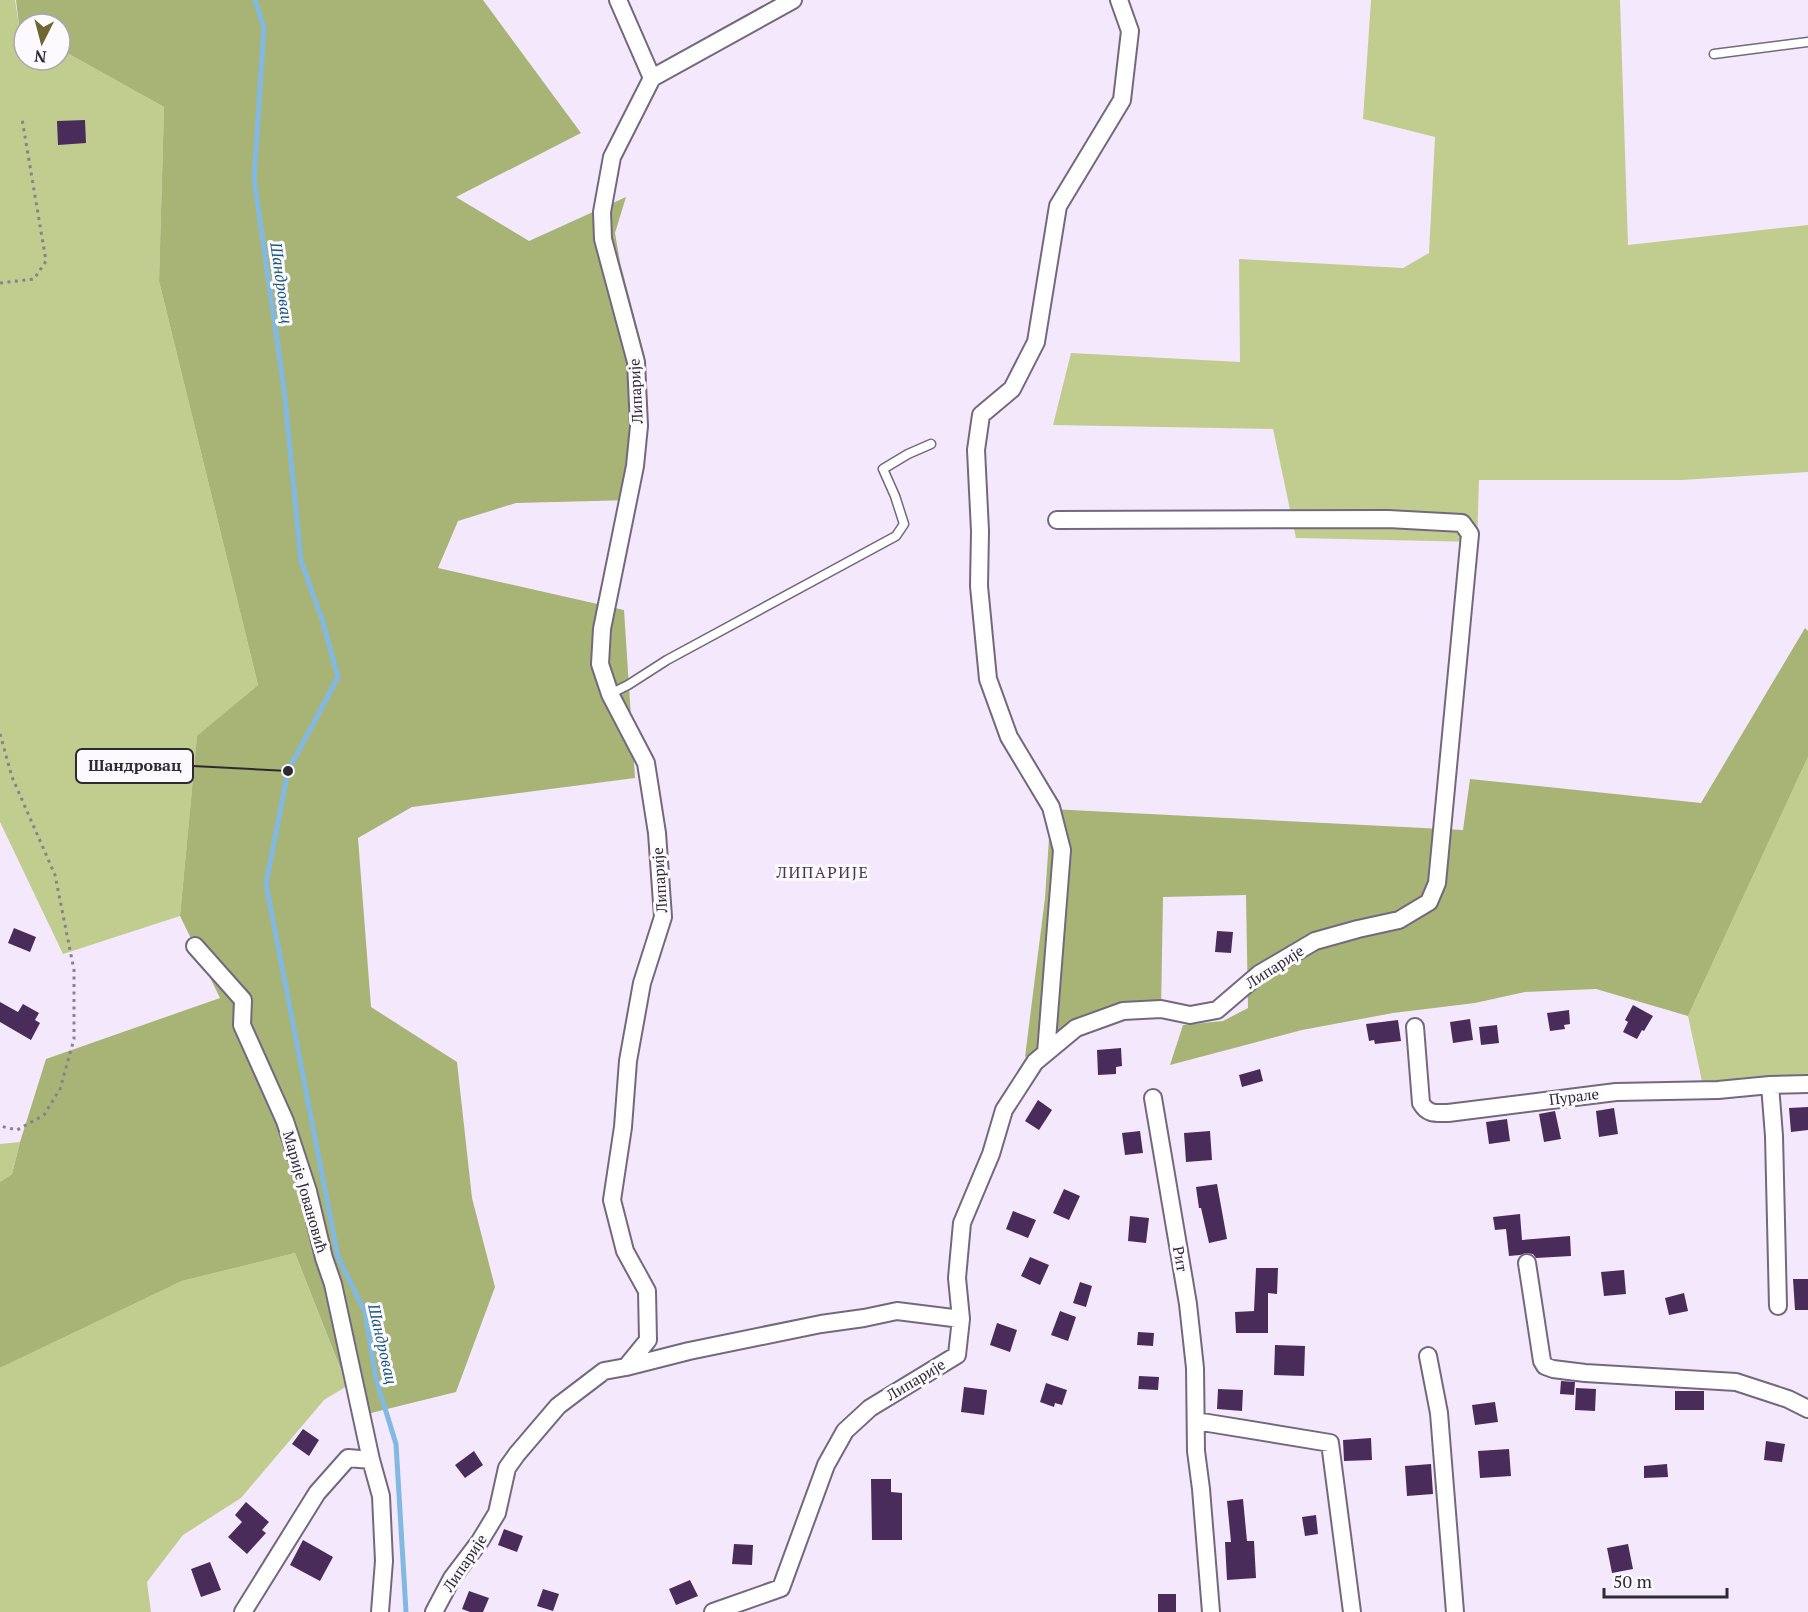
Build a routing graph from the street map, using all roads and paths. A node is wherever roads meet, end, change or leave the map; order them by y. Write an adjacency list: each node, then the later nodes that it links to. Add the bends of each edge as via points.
1 (618, 0): 6 (street)
2 (793, 0): 6 (street)
3 (1119, 0): 15 (street, via 1130,31 1122,100 1058,206 1036,342 1012,389 981,415 976,450 980,586 988,679 1009,737 1051,807 1062,850)
4 (1808, 42): 5 (lane)
5 (1714, 54)
6 (652, 78): 11 (street, Липарије, via 612,158 602,212 603,239 636,362 639,426 635,466 602,629 600,664)
7 (22, 119): 8 (path, via 46,261 34,279)
8 (0, 283)
9 (932, 444): 11 (lane, via 883,469 904,524 896,536)
10 (1057, 520): 15 (street, Липарије, via 1388,519 1462,523 1470,534 1437,883 1429,902 1399,920 1315,941 1259,974 1217,1010 1190,1015 1161,1009 1123,1011 1076,1028)
11 (610, 694): 24 (street, Липарије, via 646,763 657,833 663,917 638,1005 612,1200 625,1251 647,1291 648,1340)
12 (0, 734): 19 (path, via 12,777 55,875 74,970 74,1040 60,1089 44,1115 17,1130)
13 (195, 946): 27 (street, Марије Јовановић, via 243,1000 242,1025 285,1121 333,1284)
14 (1414, 1027): 17 (street, Пурале, via 1421,1104 1429,1113 1616,1092)
15 (1046, 1053): 22 (street, Липарије, via 1035,1062 1004,1110 991,1154 962,1223 957,1278)
16 (1808, 1084): 17 (street, Пурале)
17 (1770, 1085): 21 (street)
18 (1153, 1098): 26 (street, Рит, via 1188,1304)
19 (0, 1126)
20 (1527, 1263): 25 (street, via 1545,1366 1585,1373 1736,1382)
21 (1778, 1306)
22 (961, 1318): 24 (street, via 897,1311 755,1337); 31 (street, Липарије, via 957,1355 870,1408 846,1431 826,1466 781,1588)
23 (1428, 1356): 34 (street, via 1439,1413)
24 (626, 1367): 30 (street, Липарије, via 604,1371 558,1406 517,1454 507,1468 497,1514 452,1578)
25 (1808, 1409)
26 (1196, 1421): 32 (street, Рит); 33 (street, via 1330,1443)
27 (371, 1460): 28 (street, via 348,1458 316,1493); 29 (street, Марије Јовановић, via 381,1496 384,1561)
28 (243, 1612)
29 (380, 1612)
30 (434, 1612)
31 (713, 1612)
32 (1210, 1612)
33 (1352, 1612)
34 (1455, 1612)

